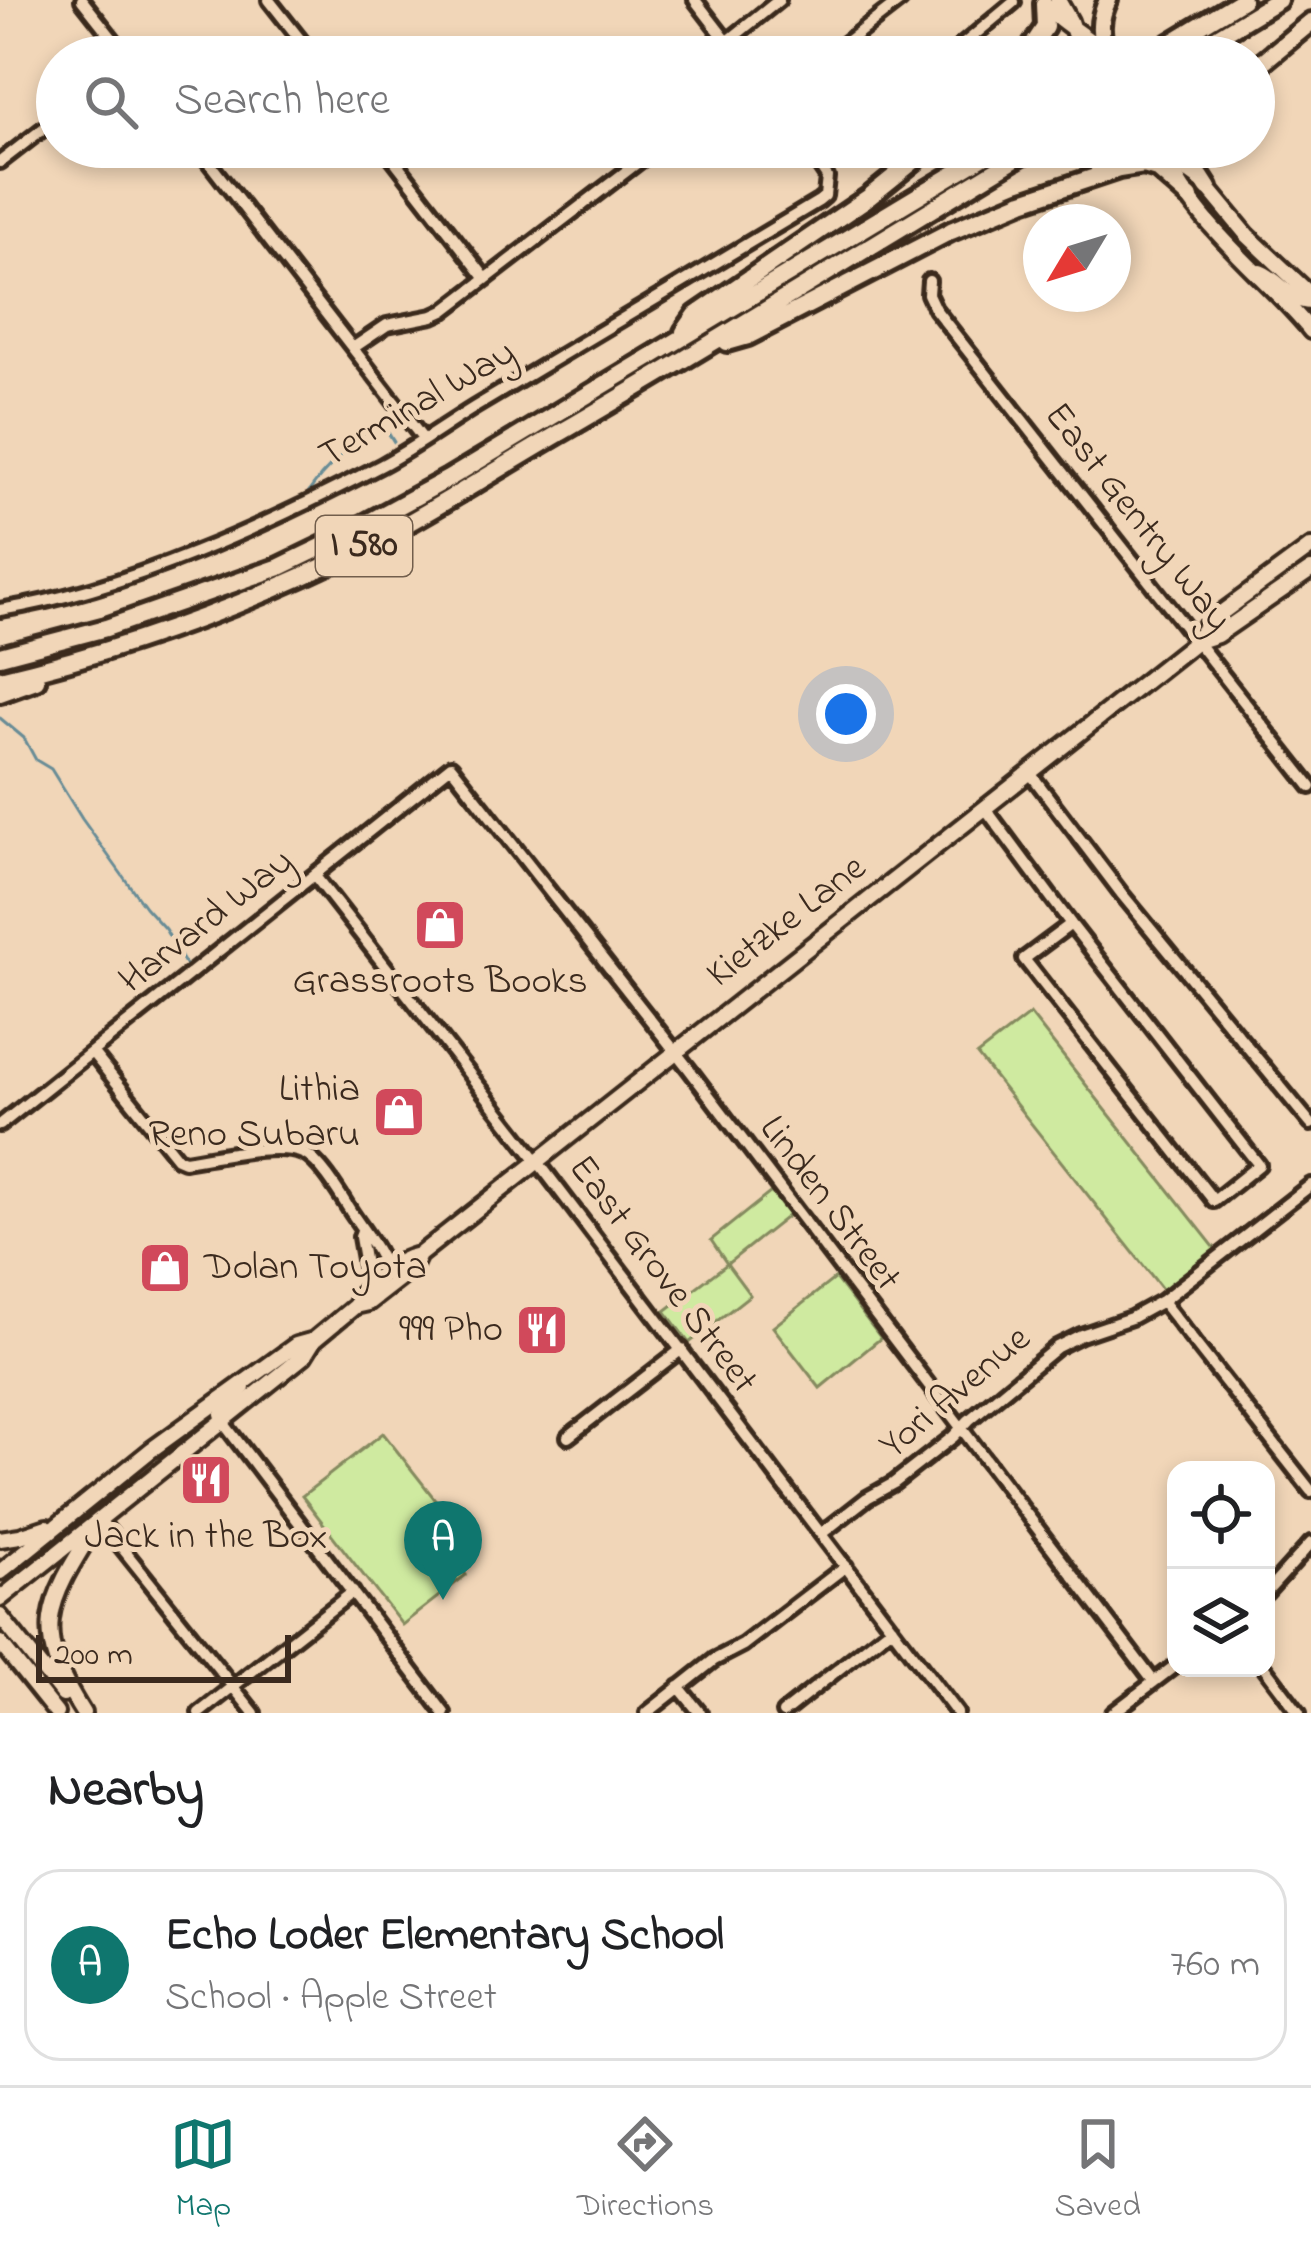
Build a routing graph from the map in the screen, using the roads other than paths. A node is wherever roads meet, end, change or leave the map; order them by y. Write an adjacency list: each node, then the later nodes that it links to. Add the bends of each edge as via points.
1 (82, 0): 13 (street)
2 (268, 0): 14 (street)
3 (694, 0): 15 (street)
4 (779, 0): 16 (street)
5 (902, 0): 17 (street)
6 (1108, 0): 22 (highway)
7 (1242, 0): 23 (highway)
8 (1278, 0): 24 (highway)
9 (1048, 1): 12 (main road); 19 (highway)
10 (1014, 2): 18 (street)
11 (1311, 22): 25 (highway)
12 (1071, 27): 20 (main road); 21 (main road)
13 (110, 36)
14 (297, 36)
15 (723, 36)
16 (735, 36)
17 (855, 36)
18 (973, 36)
19 (1039, 36)
20 (1074, 36)
21 (1082, 36)
22 (1101, 36)
23 (1183, 36)
24 (1219, 36)
25 (1275, 52)
26 (36, 134): 27 (street)
27 (0, 162)
28 (213, 168): 50 (street)
29 (400, 168): 45 (street)
30 (631, 168): 45 (street)
31 (822, 168): 52 (street, Terminal Way, via 828,183 819,201)
32 (904, 168): 49 (highway, via 696,315)
33 (964, 168): 49 (highway, I 580)
34 (1000, 168): 51 (highway, I 580)
35 (1100, 168): 41 (highway)
36 (1125, 168): 41 (highway)
37 (1151, 168): 43 (highway)
38 (1171, 168): 43 (main road)
39 (1185, 168): 42 (main road)
40 (1195, 168): 42 (highway)
41 (1067, 187): 51 (highway, via 969,223 748,336)
42 (1208, 188): 47 (main road)
43 (1190, 198): 44 (main road)
44 (1250, 268): 47 (main road, via 1298,301); 48 (main road)
45 (486, 279): 50 (street, via 444,311 387,325)
46 (929, 281): 56 (street, East Gentry Way, via 935,309)
47 (1311, 299)
48 (1311, 331)
49 (676, 342): 57 (highway, I 580, via 296,560 106,628)
50 (353, 348): 52 (street)
51 (704, 349): 58 (highway, I 580, via 370,544 218,612)
52 (423, 439): 55 (street, Terminal Way, via 220,541 118,580)
53 (1311, 547): 56 (main road, Kietzke Lane, via 1209,622)
54 (1311, 570): 56 (main road, Kietzke Lane)
55 (0, 610)
56 (1195, 642): 62 (main road, Kietzke Lane); 63 (street, East Gentry Way)
57 (0, 656)
58 (86, 657): 59 (highway, I 580); 60 (highway)
59 (0, 680)
60 (0, 693)
61 (452, 766): 65 (street, Harvard Way); 68 (street, Linden Street)
62 (1030, 773): 64 (main road, Kietzke Lane); 69 (street)
63 (1311, 787)
64 (985, 808): 66 (street); 68 (main road, Kietzke Lane)
65 (315, 876): 67 (street, Harvard Way); 71 (street, East Grove Street)
66 (1071, 924): 66 (street, via 1259,1165 1214,1201 1024,959)
67 (92, 1052): 70 (street, Harvard Way); 73 (street, via 174,1157 309,1155)
68 (676, 1052): 71 (main road, Kietzke Lane); 82 (street, Linden Street)
69 (1311, 1124)
70 (0, 1125)
71 (538, 1162): 74 (main road, Kietzke Lane); 79 (street, East Grove Street)
72 (1311, 1185): 77 (street, Yori Avenue)
73 (362, 1230): 75 (street); 76 (street)
74 (419, 1255): 75 (main road, Kietzke Lane); 76 (main road, Kietzke Lane, via 413,1268)
75 (387, 1272): 76 (main road, Kietzke Lane)
76 (372, 1292): 78 (main road, Kietzke Lane, via 362,1292)
77 (1162, 1301): 82 (street, Yori Avenue, via 1057,1347); 84 (street)
78 (314, 1340): 80 (main road, Kietzke Lane); 81 (main road, Kietzke Lane)
79 (682, 1349): 83 (street); 87 (street, East Grove Street)
80 (259, 1372): 81 (street); 86 (main road, Kietzke Lane)
81 (222, 1421): 85 (main road, Kietzke Lane); 93 (street)
82 (961, 1428): 87 (street, Yori Avenue); 101 (street, Linden Street)
83 (568, 1437)
84 (1311, 1491)
85 (100, 1519): 94 (main road, Kietzke Lane); 102 (street); 106 (main road, via 51,1613 55,1656)
86 (63, 1521): 88 (main road); 91 (main road, Kietzke Lane)
87 (821, 1534): 90 (street, East Grove Street)
88 (0, 1539)
89 (1311, 1543): 92 (street)
90 (846, 1566): 96 (street, East Grove Street); 103 (street)
91 (0, 1572)
92 (1275, 1583)
93 (352, 1592): 102 (street); 109 (street)
94 (0, 1599)
95 (0, 1616): 106 (main road)
96 (892, 1628): 112 (street); 113 (street, East Grove Street)
97 (0, 1643): 105 (main road)
98 (0, 1661): 105 (main road)
99 (1167, 1672): 101 (street)
100 (1272, 1677): 114 (street)
101 (1154, 1682): 104 (street)
102 (233, 1687): 107 (street); 108 (street)
103 (680, 1687): 110 (street); 111 (street)
104 (1122, 1710)
105 (56, 1713)
106 (80, 1713)
107 (200, 1713)
108 (254, 1713)
109 (444, 1713)
110 (646, 1713)
111 (700, 1713)
112 (783, 1713)
113 (957, 1713)
114 (1299, 1713)

